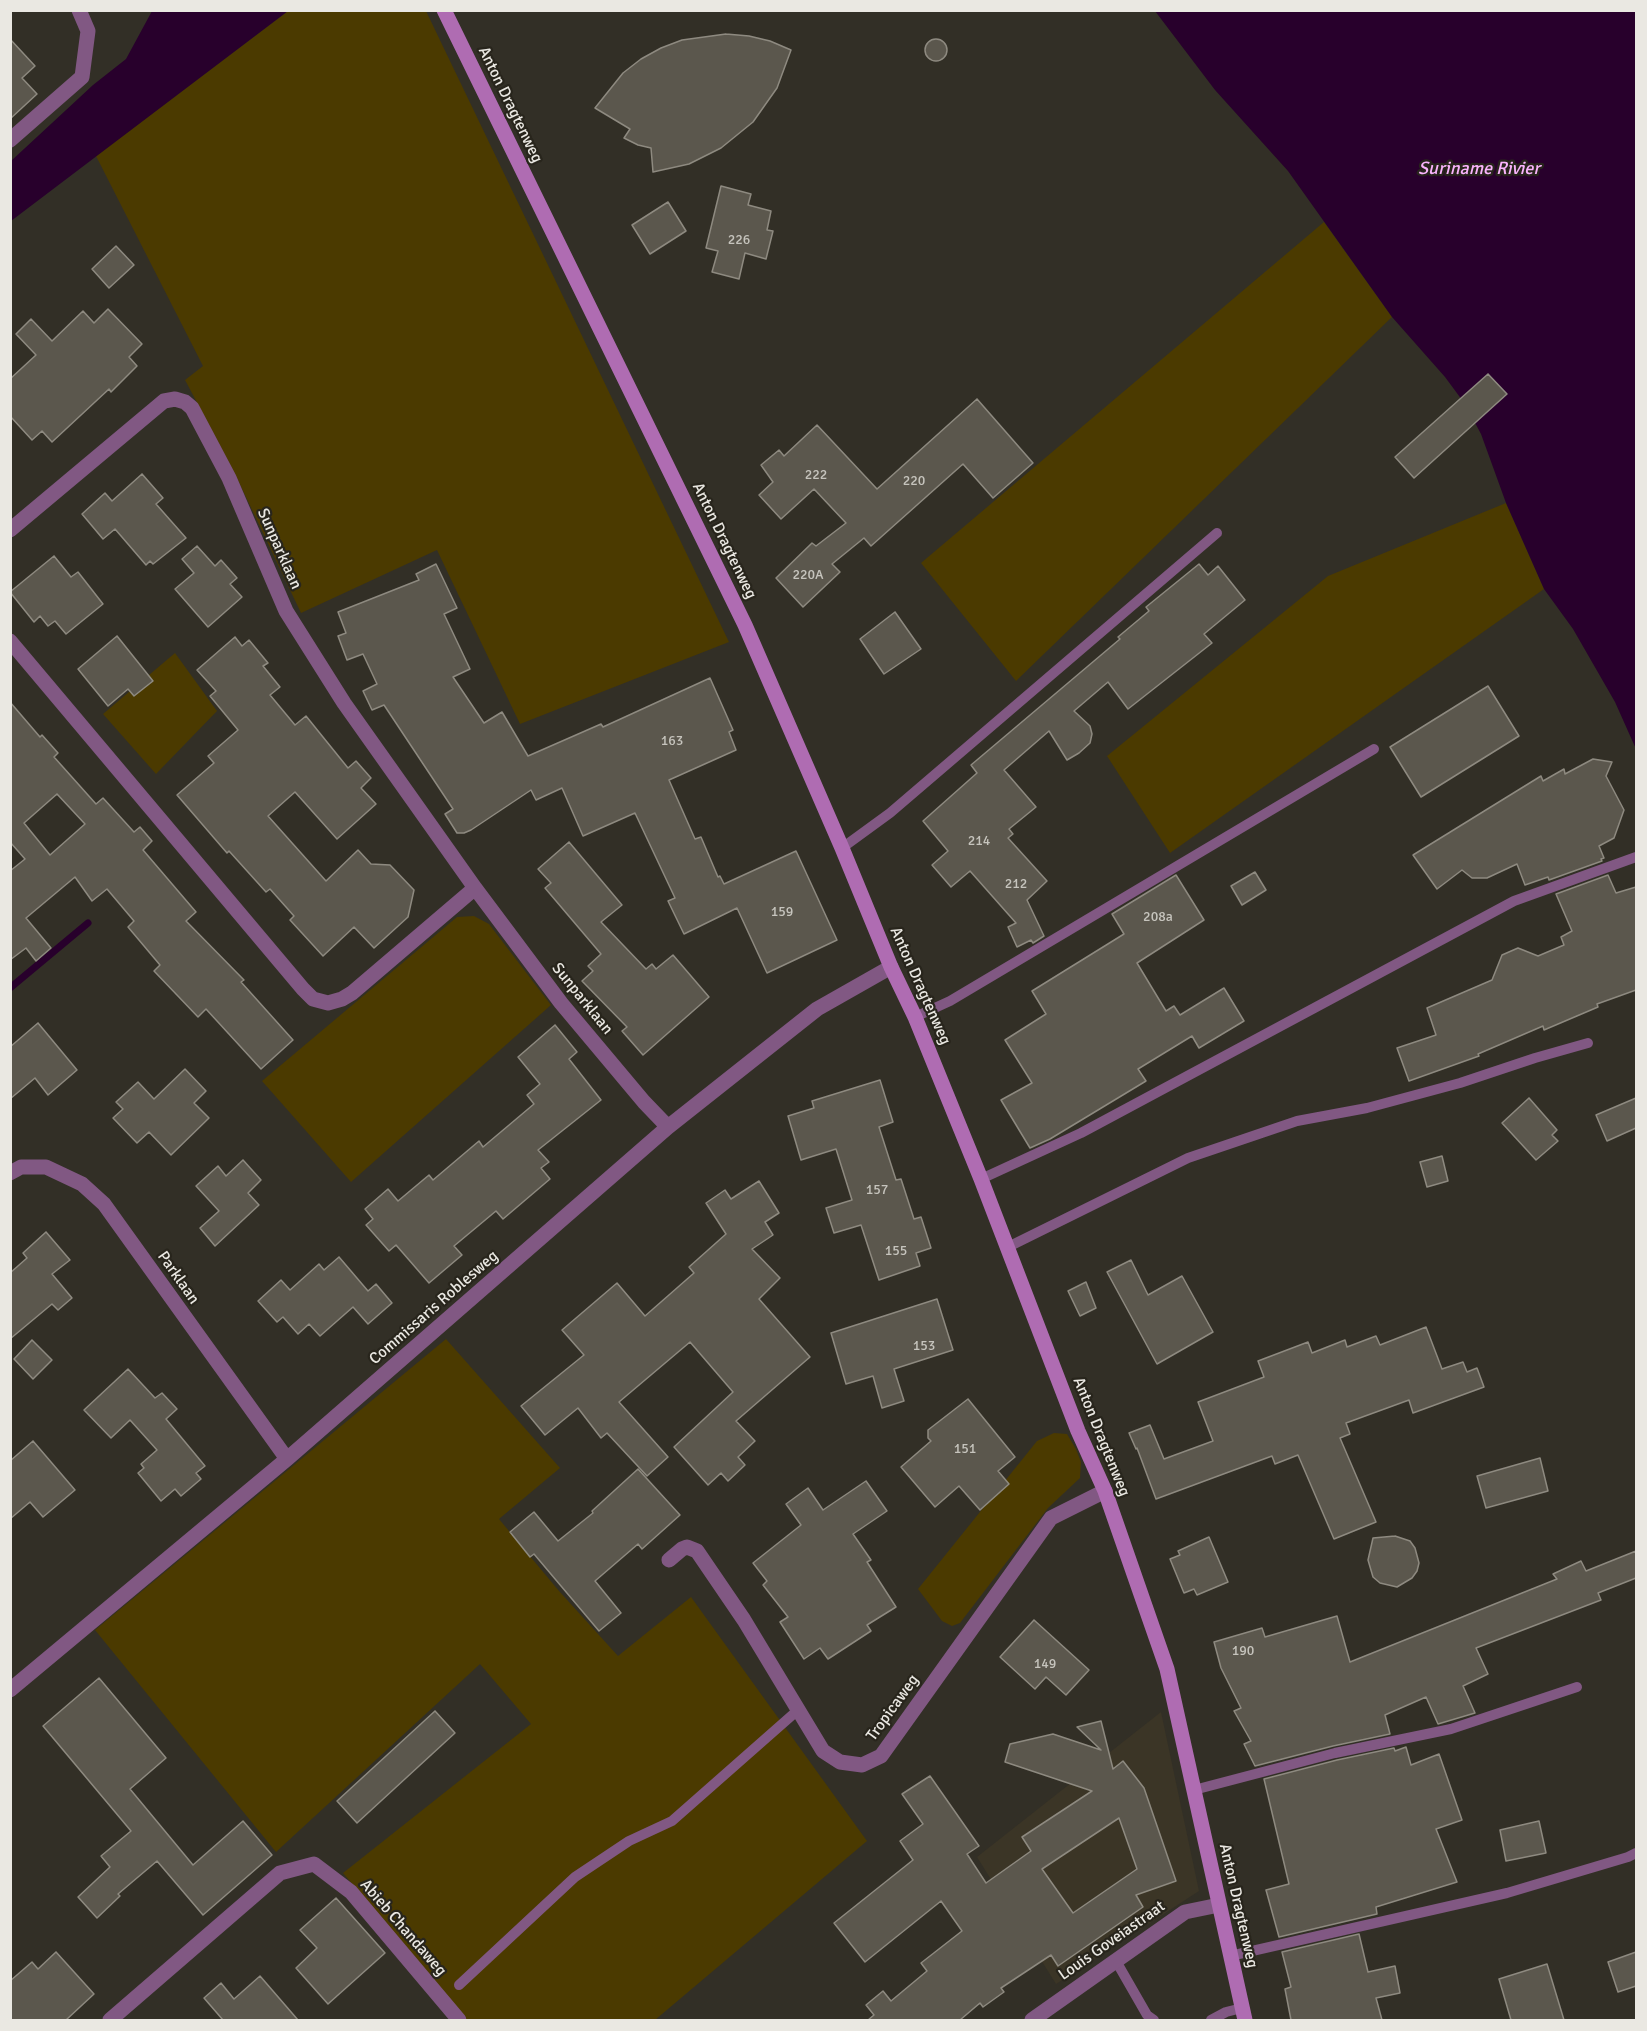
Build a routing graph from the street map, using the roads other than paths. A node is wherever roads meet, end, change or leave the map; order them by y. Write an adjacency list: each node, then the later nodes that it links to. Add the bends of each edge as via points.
1 (79, 10): 3 (street, via 88,31 82,77)
2 (444, 10): 8 (main road, Anton Dragtenweg, via 745,625)
3 (10, 140)
4 (10, 530): 10 (street, Sunparklaan, via 164,401 185,402 192,408 229,478 286,611 344,703)
5 (1217, 533): 8 (lane, via 890,813)
6 (10, 641): 10 (street, via 313,999 328,1003 352,993)
7 (1374, 748): 12 (lane, via 950,1001)
8 (842, 848): 11 (main road, Anton Dragtenweg)
9 (1636, 857): 16 (lane, via 1514,901 1081,1133)
10 (475, 888): 14 (street, Sunparklaan, via 561,1003)
11 (891, 967): 12 (main road, Anton Dragtenweg); 14 (street, Commissaris Roblesweg, via 817,1009)
12 (915, 1017): 16 (main road, Anton Dragtenweg)
13 (1588, 1043): 17 (lane, via 1461,1083 1298,1121 1188,1158)
14 (668, 1127): 18 (street, Commissaris Roblesweg)
15 (10, 1173): 18 (street, Parklaan, via 21,1167 46,1167 82,1184 104,1204)
16 (981, 1179): 17 (main road, Anton Dragtenweg)
17 (1008, 1247): 19 (main road, Anton Dragtenweg)
18 (287, 1459): 22 (street, Commissaris Roblesweg)
19 (1105, 1491): 23 (street, Tropicaweg, via 1051,1518 881,1756 862,1765 840,1762 823,1751); 24 (main road, Anton Dragtenweg, via 1167,1669)
20 (669, 1560): 23 (street, Tropicaweg, via 687,1547 697,1551)
21 (1577, 1687): 24 (lane, via 1451,1729 1335,1753)
22 (10, 1690)
23 (798, 1710): 29 (lane, via 672,1821 628,1841 576,1877)
24 (1194, 1790): 26 (main road, Anton Dragtenweg)
25 (1636, 1853): 27 (lane, via 1507,1893)
26 (1219, 1905): 27 (main road, Anton Dragtenweg); 28 (street, Louis Goveiastraat, via 1185,1912)
27 (1230, 1956): 30 (main road, Anton Dragtenweg)
28 (1116, 1961): 31 (lane); 34 (street, Louis Goveiastraat)
29 (459, 1985)
30 (1244, 2014): 36 (lane, via 1226,2013)
31 (1151, 2018): 35 (lane)
32 (110, 2020): 33 (street, Abieb Chandaweg, via 280,1873 314,1864 351,1892)
33 (459, 2020)
34 (1032, 2020)
35 (1136, 2020)
36 (1210, 2020)

